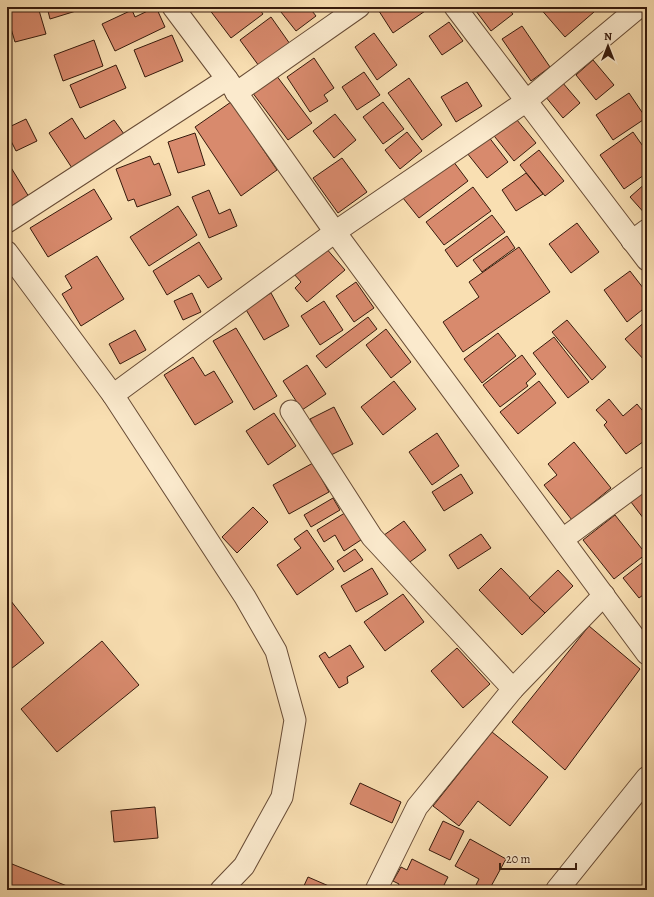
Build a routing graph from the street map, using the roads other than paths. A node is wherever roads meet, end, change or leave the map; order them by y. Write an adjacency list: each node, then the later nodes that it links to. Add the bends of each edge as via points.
1 (172, 7): 5 (street)
2 (359, 7): 5 (street)
3 (455, 7): 6 (street)
4 (638, 7): 6 (street)
5 (231, 86): 7 (street); 8 (street)
6 (525, 102): 8 (street); 9 (street)
7 (7, 222)
8 (335, 232): 12 (street); 15 (street)
9 (640, 235): 11 (street)
10 (7, 252): 12 (street)
11 (647, 260)
12 (113, 395): 20 (street, via 245,597 276,651 296,720 282,797 244,866)
13 (290, 411): 18 (street, via 372,537)
14 (647, 477): 15 (street)
15 (563, 539): 16 (street)
16 (604, 595): 17 (street); 18 (street)
17 (647, 654)
18 (513, 689): 21 (street, via 417,807)
19 (647, 778): 22 (street)
20 (220, 890)
21 (376, 890)
22 (557, 890)

